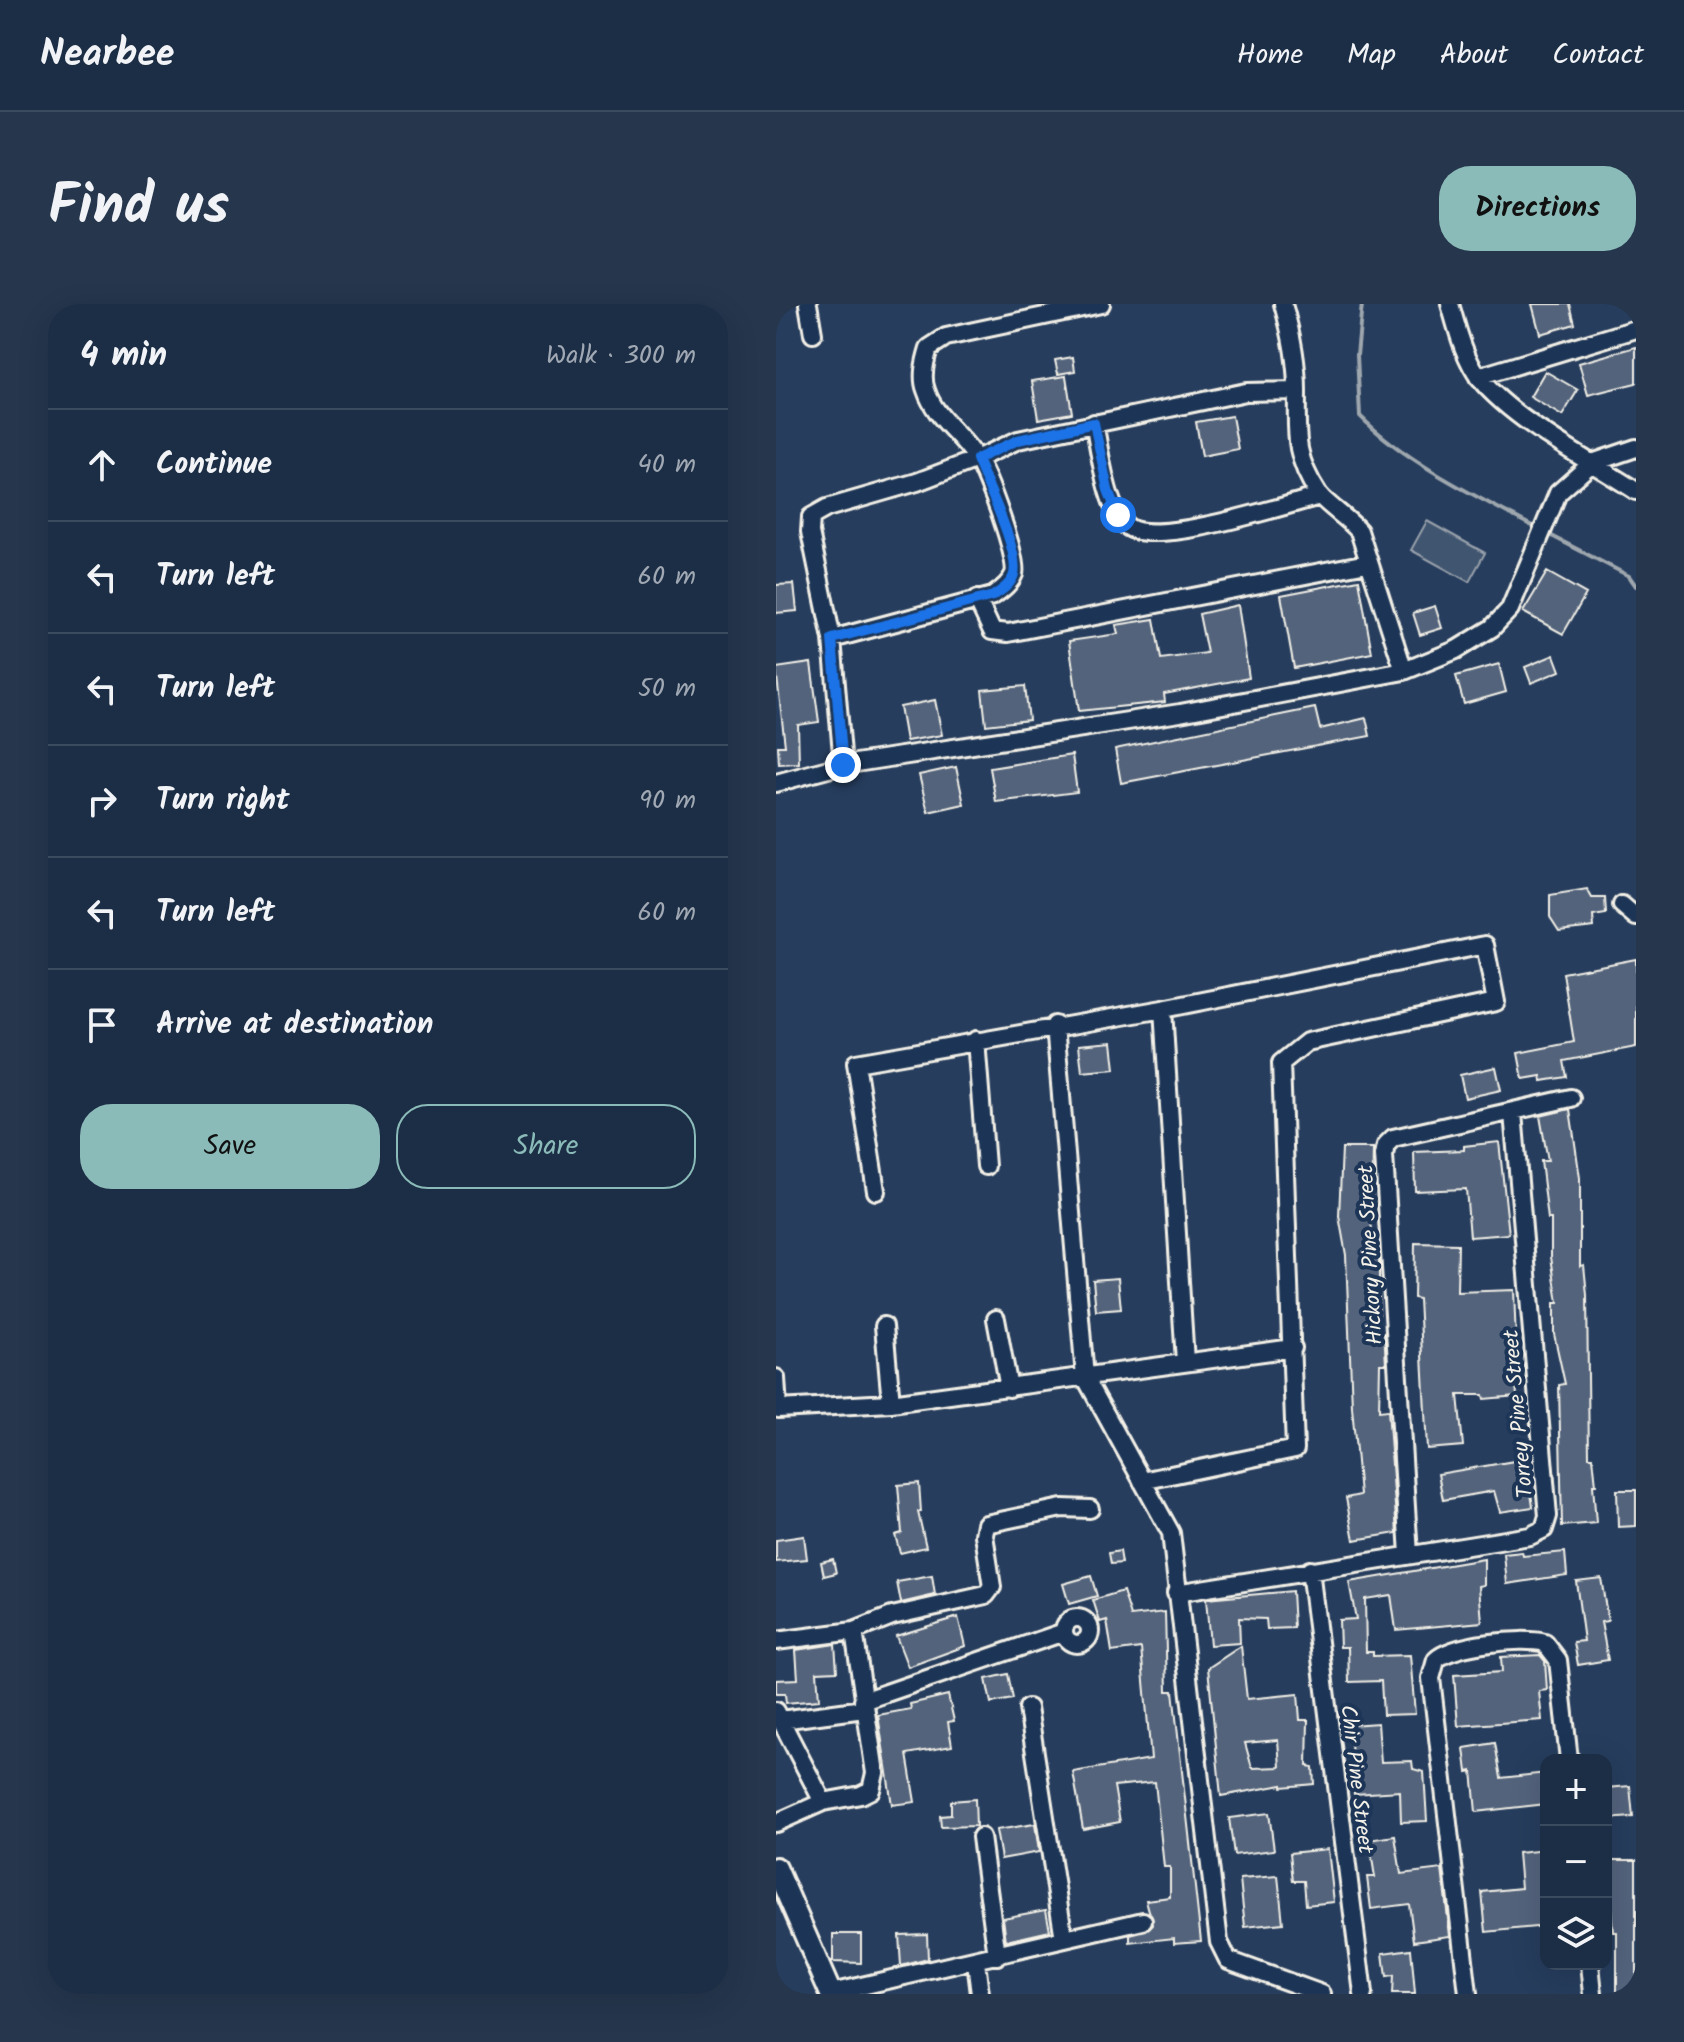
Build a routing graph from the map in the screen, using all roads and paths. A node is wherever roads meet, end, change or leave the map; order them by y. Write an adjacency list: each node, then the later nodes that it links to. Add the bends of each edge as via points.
1 (808, 304): 6 (street)
2 (1101, 304): 11 (street, via 946,337 929,348 925,389)
3 (1283, 304): 8 (street)
4 (1450, 304): 7 (street)
5 (1636, 329): 7 (street)
6 (813, 334)
7 (1478, 377): 12 (street, via 1501,401)
8 (1297, 391): 9 (street, via 1246,392); 14 (street, via 1295,439)
9 (1094, 423): 11 (street, via 1018,440); 14 (street, via 1108,490 1128,528 1166,532)
10 (1636, 448): 12 (street)
11 (977, 459): 16 (street, via 1012,551 1015,573 993,596); 17 (street, via 811,517)
12 (1592, 463): 13 (street); 18 (street, via 1558,493 1510,609 1492,628 1456,650)
13 (1636, 491)
14 (1320, 496): 15 (street, via 1359,531)
15 (1367, 563): 16 (street, via 1008,633 992,631); 18 (street)
16 (977, 599): 17 (street)
17 (832, 639): 19 (street)
18 (1404, 671): 19 (street, via 1180,713)
19 (843, 765): 20 (street)
20 (776, 783)
21 (1622, 905): 22 (street)
22 (1636, 917)
23 (1163, 1009): 24 (street); 32 (street, via 1485,945 1496,1002 1307,1042 1281,1063); 33 (street)
24 (1055, 1025): 25 (street); 34 (street)
25 (976, 1040): 28 (street); 29 (street, via 856,1063)
26 (1571, 1098): 27 (street, Hickory Pine Street)
27 (1513, 1113): 40 (street, Hickory Pine Street, via 1393,1138 1386,1145); 40 (street, Torrey Pine Street, via 1547,1523 1530,1536)
28 (986, 1166)
29 (876, 1191)
30 (996, 1319): 36 (street)
31 (884, 1326): 37 (street)
32 (1293, 1348): 33 (street); 38 (street, via 1295,1449)
33 (1185, 1362): 34 (street)
34 (1085, 1377): 36 (street); 38 (street)
35 (776, 1378): 37 (street, via 778,1409)
36 (1009, 1388): 37 (street)
37 (891, 1403)
38 (1142, 1481): 42 (street, via 1171,1533)
39 (1090, 1509): 43 (street, via 995,1519 986,1524 984,1535 992,1587 986,1595 892,1616)
40 (1409, 1555): 41 (street, Torrey Pine Street)
41 (1310, 1570): 42 (street, Torrey Pine Street); 62 (street, Chir Pine Street)
42 (1176, 1593): 61 (street, via 1222,1955)
43 (854, 1631): 45 (street); 46 (street)
44 (1064, 1632): 46 (street)
45 (776, 1641)
46 (863, 1705): 48 (street); 50 (street, via 875,1773 871,1790)
47 (1028, 1708): 55 (street)
48 (778, 1715): 50 (street)
49 (1568, 1754): 63 (street, via 1554,1649 1526,1641 1452,1650 1436,1660 1431,1678)
50 (823, 1802): 51 (street)
51 (776, 1823)
52 (981, 1837): 56 (street)
53 (776, 1868): 59 (main road)
54 (1143, 1921): 55 (street)
55 (1064, 1939): 56 (street)
56 (997, 1956): 57 (street)
57 (976, 1962): 59 (street); 60 (street)
58 (1591, 1970): 64 (street)
59 (831, 1994)
60 (980, 1994)
61 (1322, 1994)
62 (1363, 1994)
63 (1468, 1994)
64 (1593, 1994)

